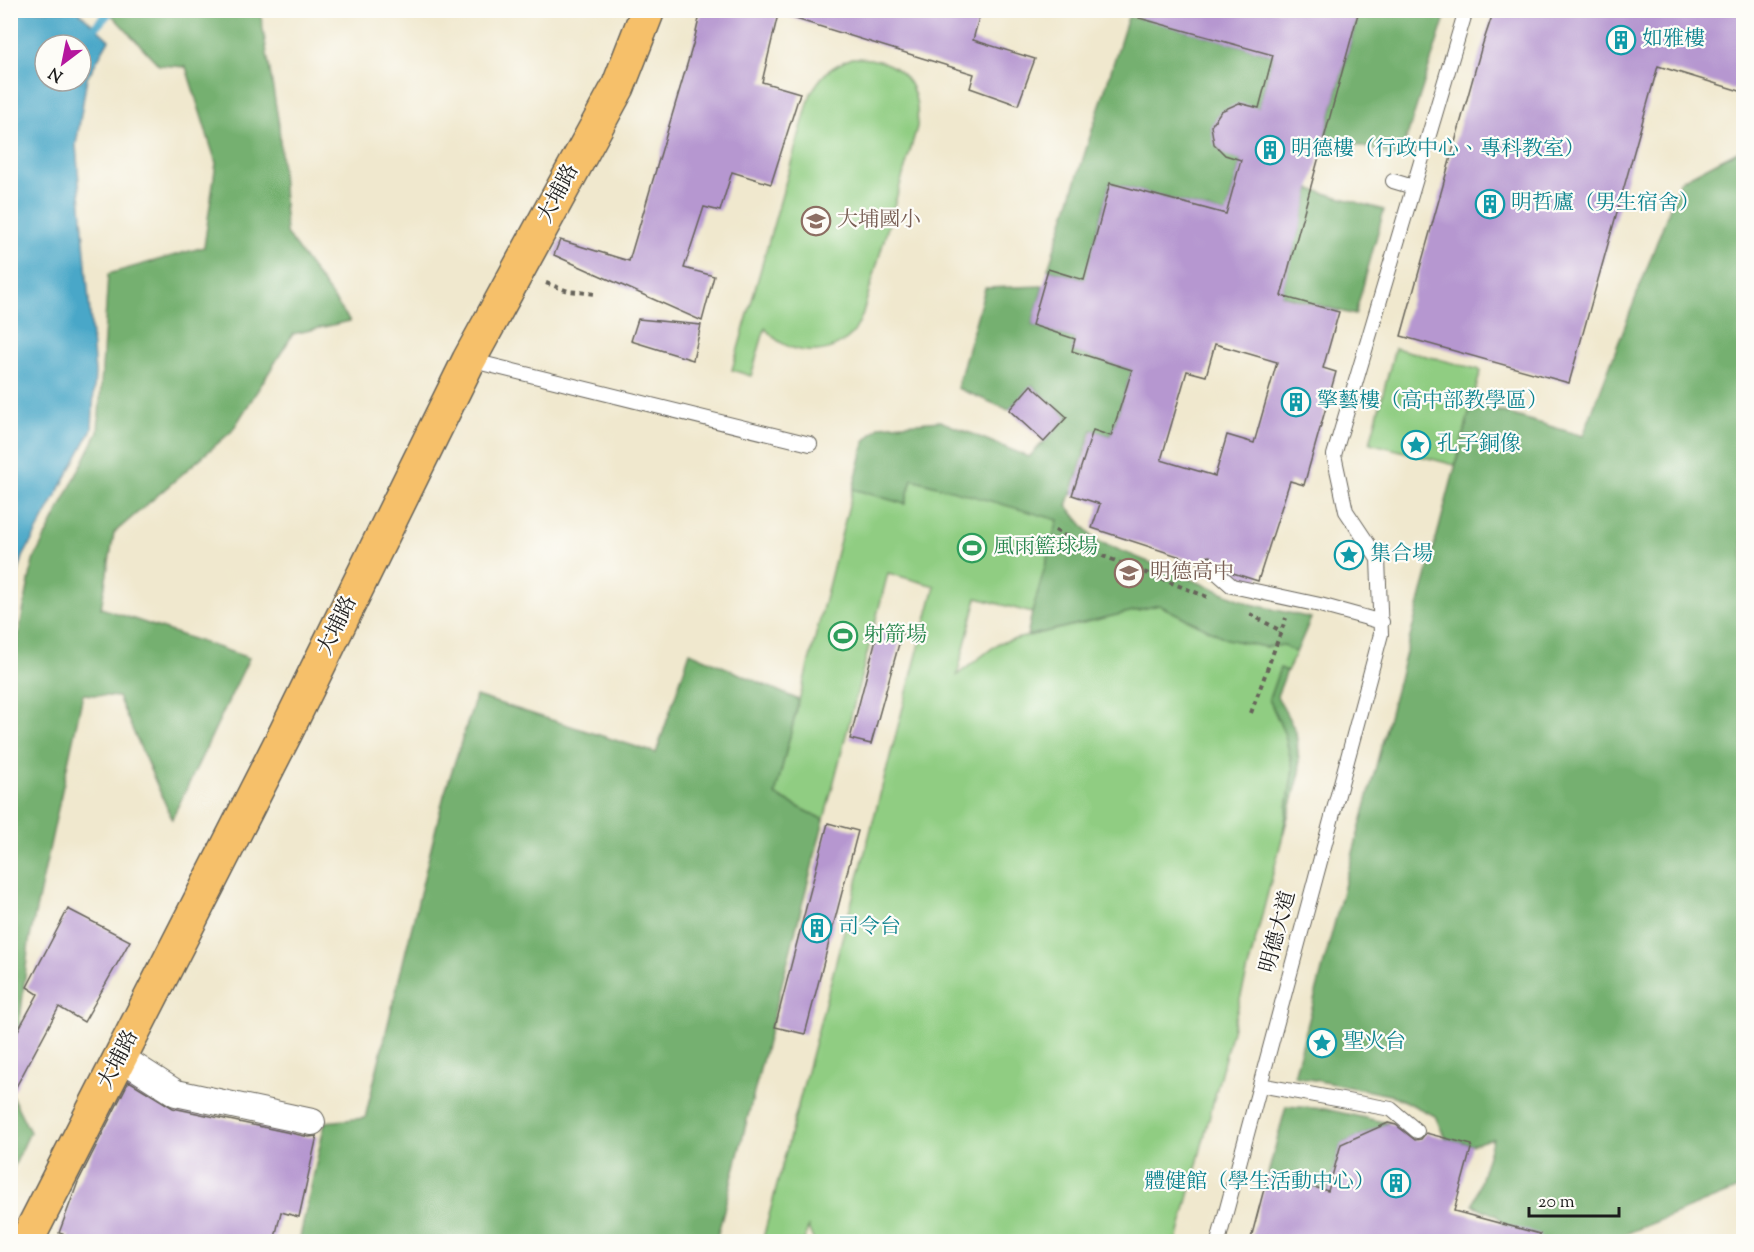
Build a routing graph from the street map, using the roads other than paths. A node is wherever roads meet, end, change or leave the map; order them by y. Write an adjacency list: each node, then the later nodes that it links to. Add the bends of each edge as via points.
1 (648, 10): 5 (main road, 大埔路, via 618,87)
2 (1466, 10): 4 (lane, 明德大道)
3 (1393, 181): 4 (lane)
4 (1413, 187): 8 (lane, 明德大道, via 1334,455 1346,511 1378,559)
5 (469, 360): 6 (lane); 9 (main road, 大埔路)
6 (810, 444)
7 (1208, 565): 8 (lane, via 1232,586 1320,605)
8 (1382, 628): 10 (lane, 明德大道)
9 (120, 1057): 11 (street, via 176,1093); 13 (main road, 大埔路)
10 (1260, 1085): 12 (lane, via 1391,1109); 14 (lane, 明德大道)
11 (312, 1122)
12 (1417, 1131)
13 (26, 1242)
14 (1218, 1242)

